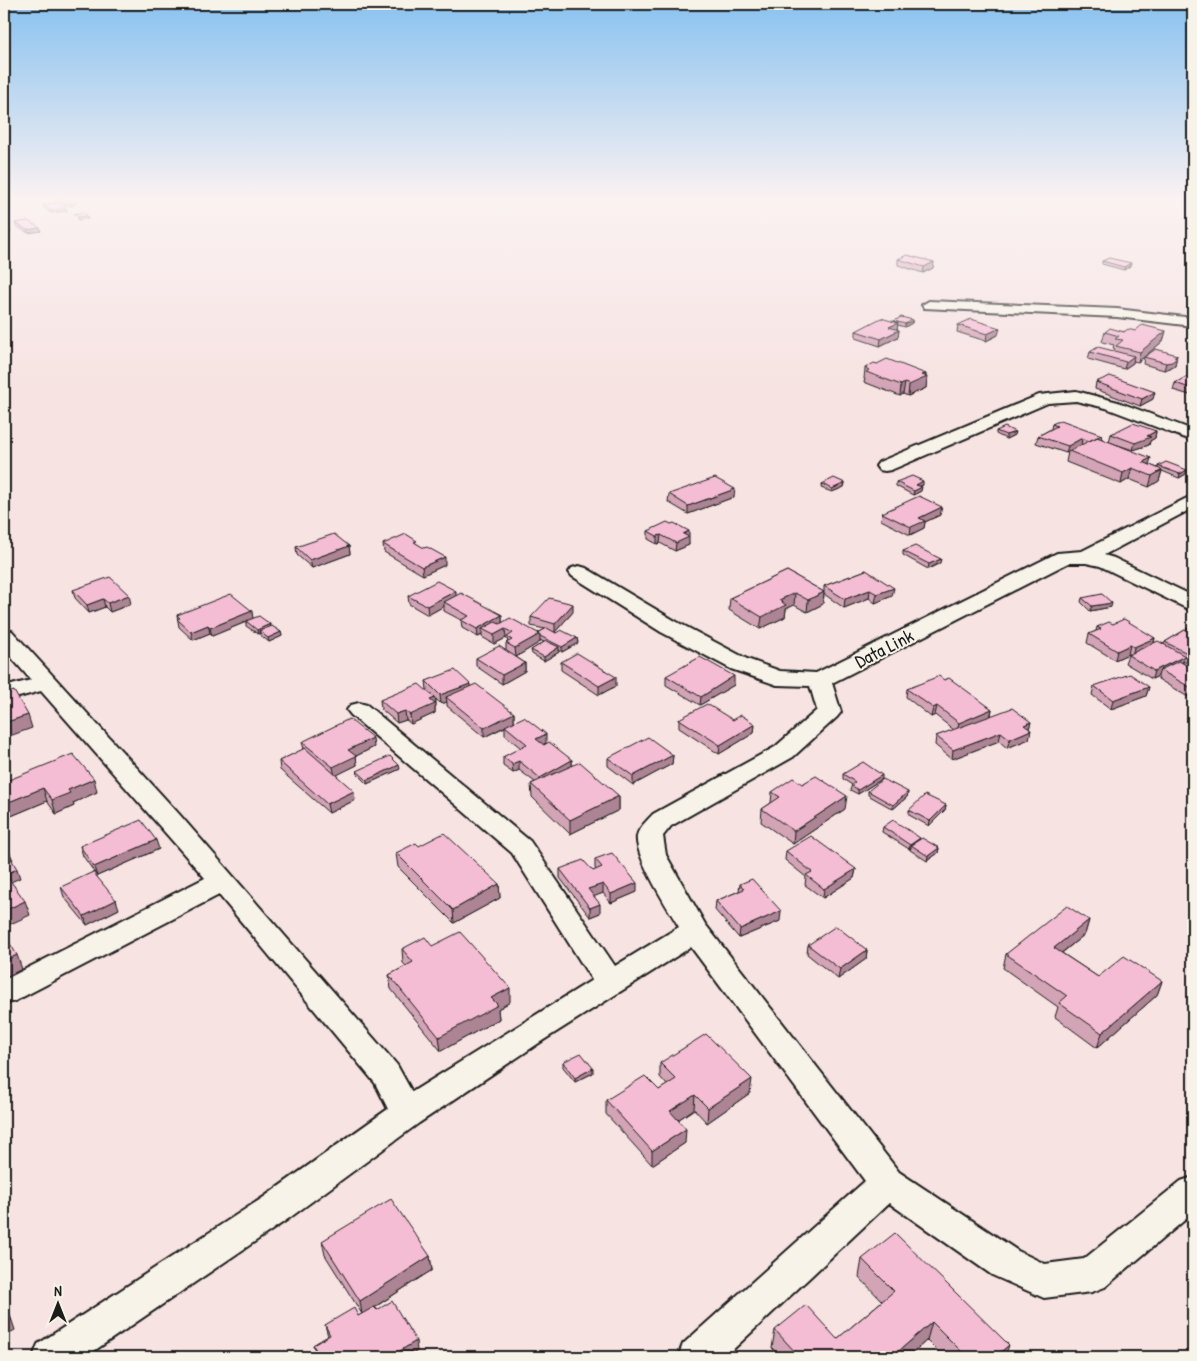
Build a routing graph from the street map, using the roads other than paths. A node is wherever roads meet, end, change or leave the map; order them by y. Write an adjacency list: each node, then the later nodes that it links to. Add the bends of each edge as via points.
1 (929, 305): 2 (street, via 1117,313)
2 (1193, 322)
3 (1193, 436): 4 (street, via 1103,402 1076,396 1045,398)
4 (885, 466)
5 (1193, 501): 6 (street)
6 (1086, 557): 8 (street, Data Link, via 1107,562); 10 (street, Data Link, via 1064,557)
7 (579, 572): 10 (street, Data Link, via 669,627 738,664 777,678)
8 (1193, 604)
9 (4, 636): 11 (street)
10 (820, 680): 15 (street, via 829,712 784,752 662,820 650,835 653,855)
11 (47, 683): 12 (street); 14 (street)
12 (4, 694)
13 (359, 710): 16 (street, via 521,847)
14 (223, 881): 17 (street); 18 (street, via 386,1074)
15 (696, 930): 16 (street); 19 (street)
16 (610, 983): 18 (street)
17 (4, 993)
18 (408, 1113): 21 (street, via 276,1208)
19 (888, 1183): 20 (street, via 1005,1263 1044,1281 1092,1275); 22 (street)
20 (1193, 1192)
21 (52, 1357)
22 (697, 1357)

